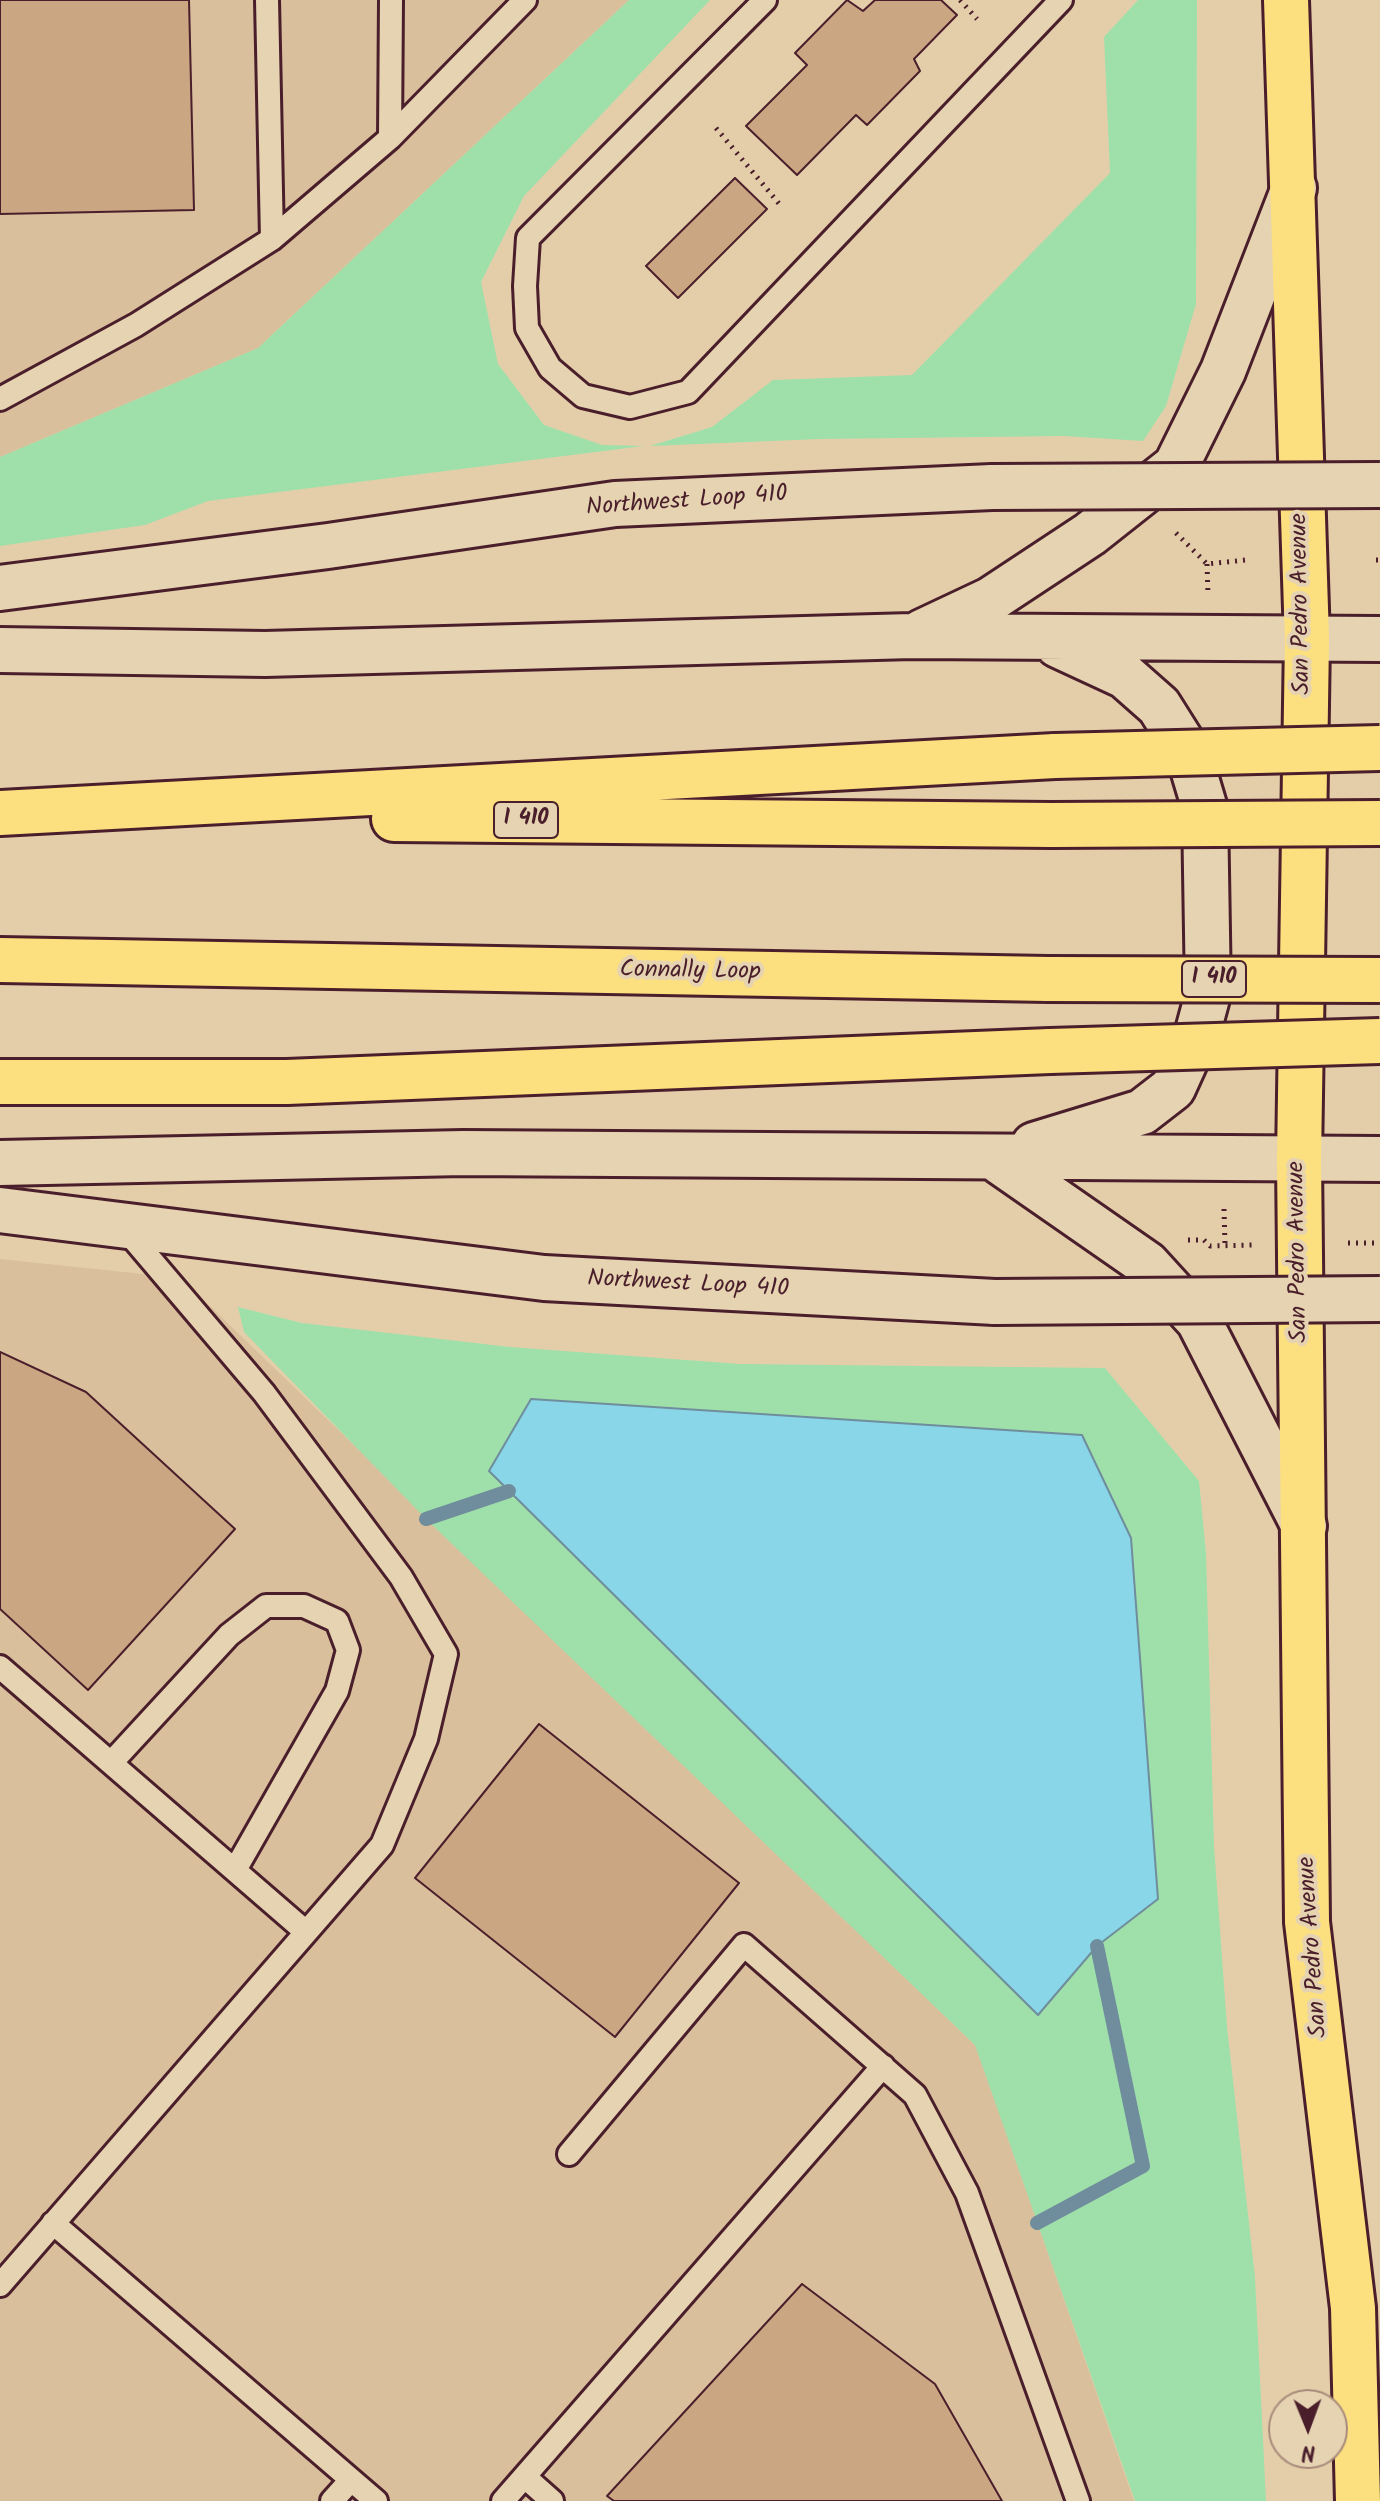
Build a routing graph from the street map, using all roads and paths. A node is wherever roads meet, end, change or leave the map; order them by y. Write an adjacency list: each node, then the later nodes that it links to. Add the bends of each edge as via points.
1 (267, 0): 13 (lane)
2 (391, 0): 10 (lane)
3 (525, 0): 10 (lane)
4 (765, 0): 6 (lane, via 528,238 527,328 550,368 583,396 630,407 688,392)
5 (960, 0): 8 (path)
6 (1061, 0)
7 (1286, 0): 11 (main road, San Pedro Avenue)
8 (977, 19)
9 (716, 128): 12 (path)
10 (390, 138): 13 (lane)
11 (1294, 188): 21 (main road, via 1223,371 1176,466 1090,534 990,600); 23 (main road, San Pedro Avenue)
12 (781, 206)
13 (272, 239): 14 (lane, via 136,325)
14 (0, 399)
15 (1380, 485): 19 (main road, Northwest Loop 410, bridge, via 992,487 615,504)
16 (1171, 527): 18 (path)
17 (1246, 560): 18 (path)
18 (1207, 564): 20 (path)
19 (0, 588)
20 (1208, 600)
21 (912, 636): 22 (main road); 25 (main road, via 265,654)
22 (1045, 639): 23 (main road); 33 (main road, via 1125,676 1159,706 1188,752 1205,809 1208,994 1173,1088 1142,1112)
23 (1307, 639): 24 (main road); 35 (main road, San Pedro Avenue)
24 (1380, 639)
25 (0, 650)
26 (1380, 748): 27 (main road, bridge, via 1055,756)
27 (0, 814): 28 (main road, I 410, bridge, via 1052,825)
28 (1380, 823)
29 (0, 960): 30 (main road, Connally Loop / I 410, bridge)
30 (1380, 980)
31 (1380, 1041): 32 (main road, bridge, via 287,1082)
32 (0, 1082)
33 (993, 1157): 35 (main road); 36 (main road, via 463,1153); 44 (main road, via 1147,1264 1199,1321)
34 (1380, 1159): 35 (main road)
35 (1299, 1160): 44 (main road, San Pedro Avenue)
36 (0, 1163)
37 (1224, 1209): 42 (path)
38 (0, 1210): 39 (main road, Northwest Loop 410)
39 (122, 1225): 43 (main road, Northwest Loop 410, bridge, via 544,1278 995,1302); 48 (lane, via 264,1393 401,1577 446,1654 426,1739 382,1845)
40 (1348, 1243): 41 (path)
41 (1380, 1243)
42 (1225, 1245)
43 (1380, 1299)
44 (1304, 1526): 60 (main road, San Pedro Avenue, via 1307,1922 1353,2308)
45 (0, 1667): 46 (lane)
46 (111, 1763): 47 (lane); 47 (lane, via 229,1635 266,1606 304,1606 337,1621 348,1650 337,1691)
47 (235, 1870): 48 (lane)
48 (306, 1932): 51 (lane)
49 (883, 2066): 50 (lane, via 744,1945); 53 (lane); 59 (lane, via 915,2095 967,2193)
50 (569, 2154)
51 (53, 2223): 52 (lane); 54 (lane)
52 (0, 2285)
53 (525, 2477): 57 (lane); 58 (lane)
54 (351, 2480): 55 (lane); 56 (lane)
55 (332, 2501)
56 (376, 2501)
57 (503, 2501)
58 (552, 2501)
59 (1078, 2501)
60 (1358, 2501)

